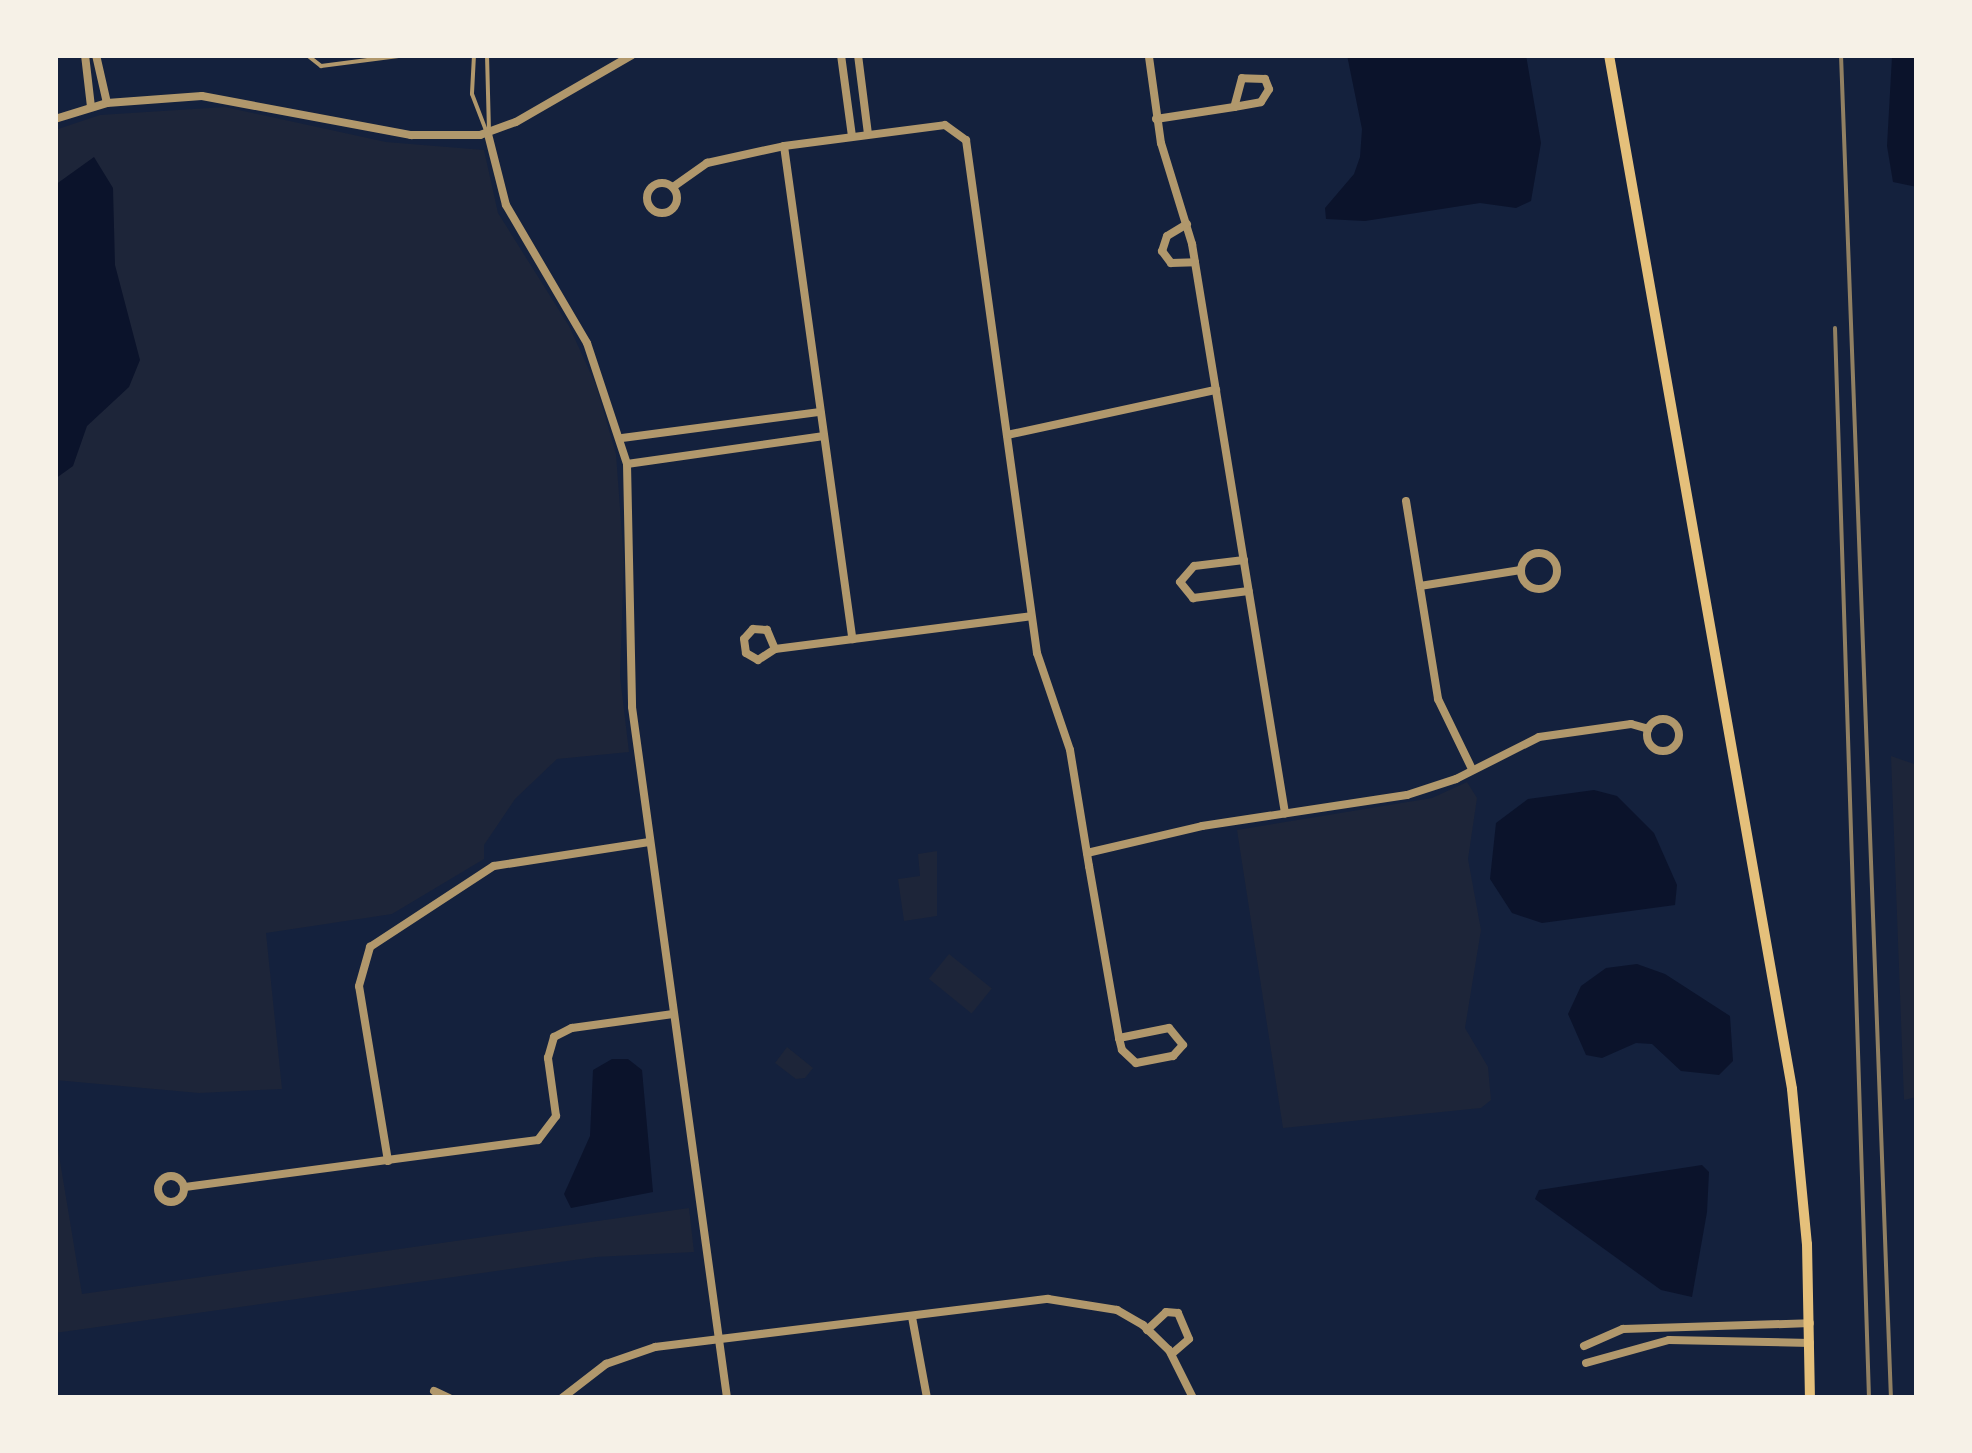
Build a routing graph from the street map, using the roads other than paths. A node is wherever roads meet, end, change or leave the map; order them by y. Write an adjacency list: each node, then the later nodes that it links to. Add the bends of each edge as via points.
1 (85, 55): 13 (street)
2 (96, 55): 12 (street)
3 (307, 55): 4 (lane, via 321,66)
4 (406, 55)
5 (474, 55): 17 (lane, via 472,94)
6 (487, 55): 17 (lane)
7 (632, 55): 17 (street)
8 (841, 55): 19 (street)
9 (858, 55): 18 (street)
10 (1608, 55): 48 (main road, via 1792,1089)
11 (1149, 56): 16 (street)
12 (107, 103): 13 (street); 17 (street, via 229,97 410,134)
13 (91, 107): 15 (street)
14 (1234, 107): 14 (street, via 1264,99 1265,79 1242,78); 16 (street)
15 (55, 119)
16 (1156, 119): 22 (street)
17 (488, 134): 28 (street, via 506,204 587,343)
18 (868, 134): 19 (street); 26 (street, via 945,124 966,140)
19 (852, 136): 20 (street)
20 (784, 146): 21 (street, via 729,155); 25 (street)
21 (673, 187): 21 (street, via 664,182 648,192 651,210 670,212 676,205)
22 (1187, 224): 23 (street); 23 (street, via 1167,236 1162,251 1171,263)
23 (1195, 262): 24 (street)
24 (1216, 390): 26 (street); 31 (street)
25 (820, 412): 27 (street); 28 (street)
26 (1007, 435): 35 (street)
27 (824, 436): 29 (street); 36 (street)
28 (622, 438): 29 (street)
29 (627, 464): 41 (street, via 633,530 629,670)
30 (1406, 501): 33 (street)
31 (1244, 560): 34 (street); 34 (street, via 1194,566 1180,582 1193,598)
32 (1521, 570): 32 (street, via 1537,589 1556,575 1554,562 1542,554 1528,557); 33 (street)
33 (1420, 586): 39 (street, via 1438,699)
34 (1248, 591): 40 (street)
35 (1031, 616): 36 (street); 42 (street, via 1040,664 1068,740)
36 (852, 639): 37 (street)
37 (774, 649): 37 (street, via 767,630 753,629 744,639 746,653 758,660)
38 (1648, 729): 38 (street, via 1654,748 1669,750 1677,742 1672,722 1656,720); 39 (street, via 1631,724 1539,737)
39 (1472, 769): 40 (street, via 1407,795)
40 (1284, 813): 42 (street)
41 (649, 842): 43 (street); 45 (street, via 494,866 370,947 360,986)
42 (1088, 852): 44 (street)
43 (673, 1014): 45 (street, via 572,1028 554,1037 548,1058 556,1116 546,1136); 50 (street)
44 (1119, 1038): 44 (street, via 1169,1028 1184,1045 1172,1056 1136,1063 1125,1059)
45 (388, 1161): 46 (street)
46 (184, 1188)
47 (912, 1317): 49 (street, via 1048,1299 1117,1310); 50 (street); 59 (street)
48 (1810, 1324): 51 (main road); 52 (street, via 1623,1329)
49 (1147, 1330): 53 (street); 53 (street, via 1166,1312 1178,1312 1189,1339)
50 (715, 1339): 57 (street, via 630,1354); 58 (street)
51 (1810, 1343): 54 (street, via 1669,1340); 61 (main road)
52 (1584, 1346)
53 (1172, 1354): 60 (street)
54 (1586, 1363)
55 (434, 1391): 56 (street)
56 (448, 1398)
57 (562, 1398)
58 (727, 1398)
59 (928, 1398)
60 (1192, 1398)
61 (1810, 1398)

